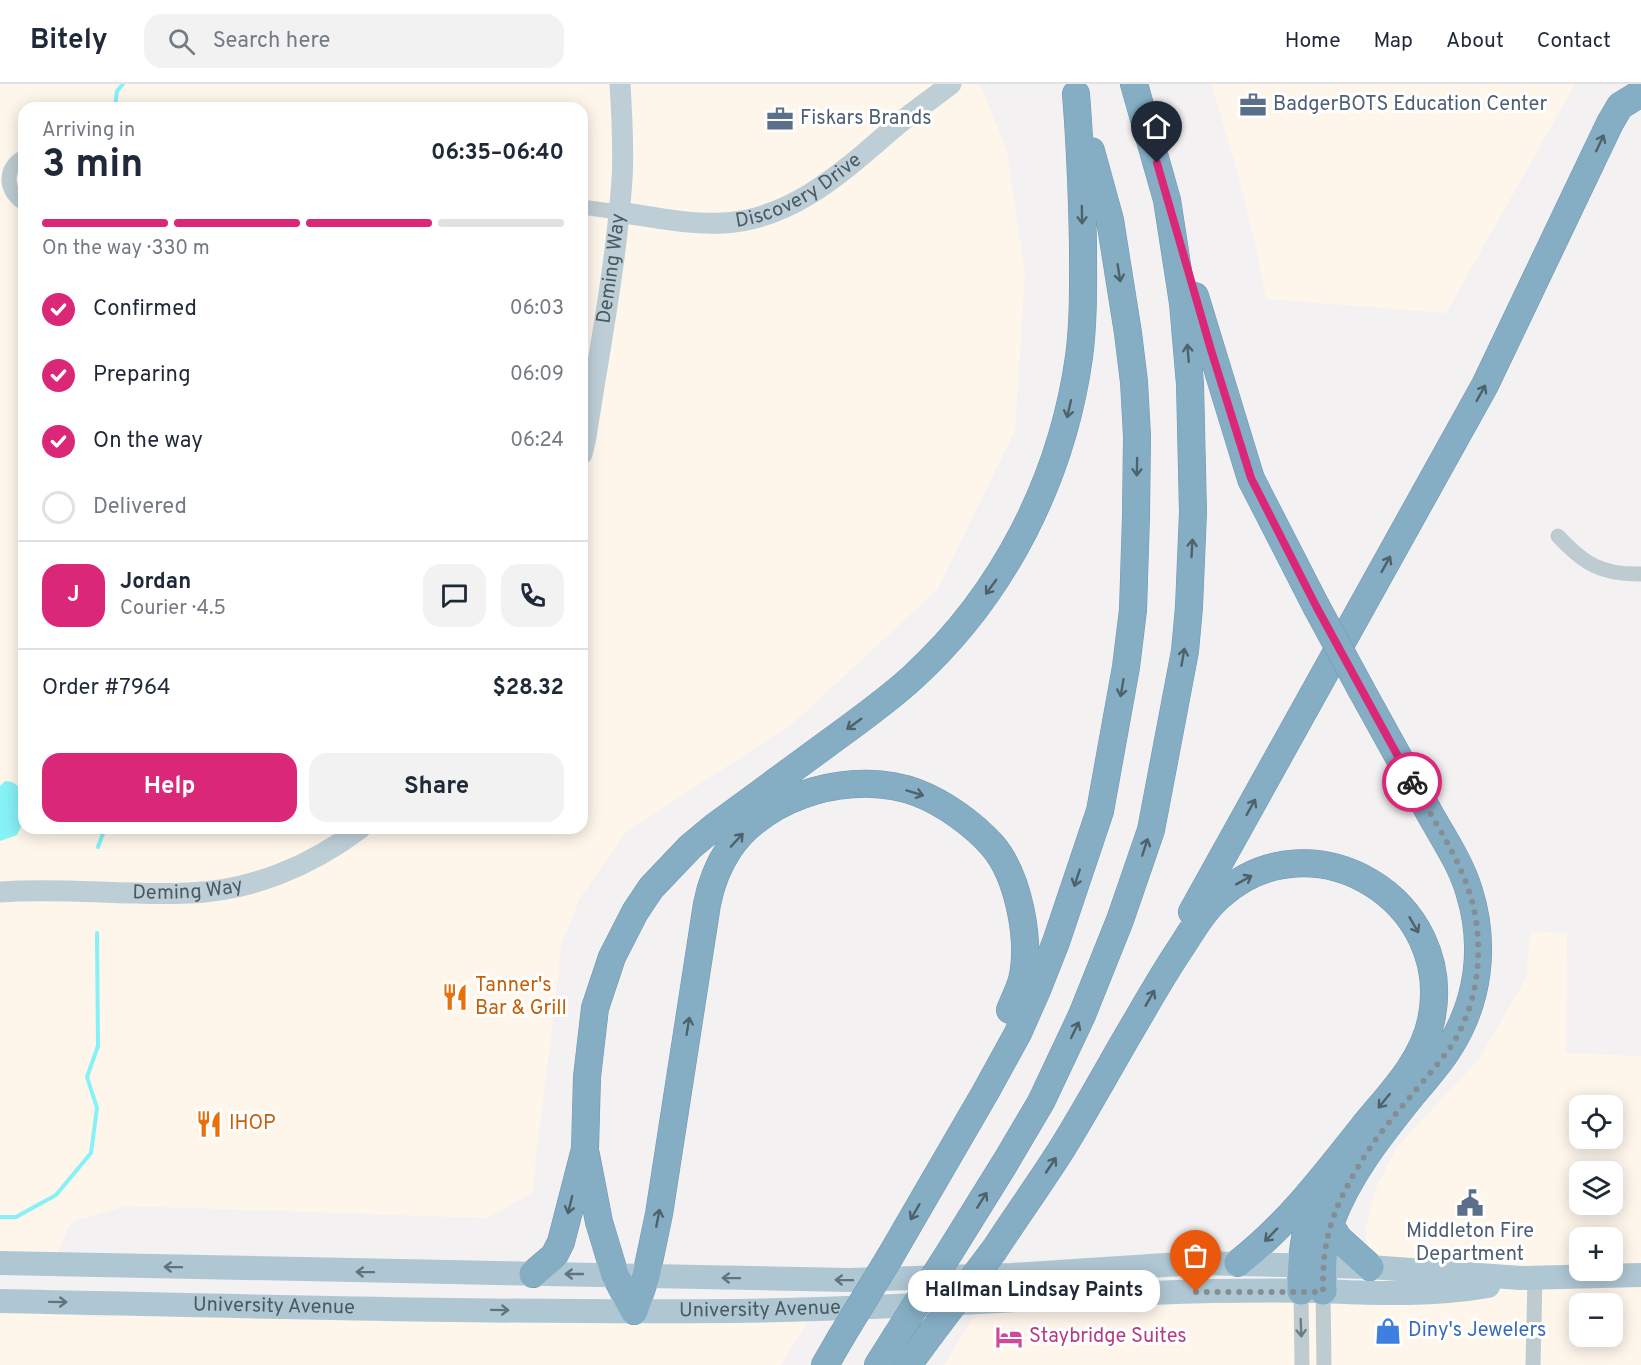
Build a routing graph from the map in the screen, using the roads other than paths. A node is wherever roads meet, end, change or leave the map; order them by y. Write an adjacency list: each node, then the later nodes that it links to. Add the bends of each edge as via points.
1 (620, 84): 10 (street, Deming Way, via 623,151)
2 (951, 84): 10 (street, Discovery Drive, via 839,175 781,211 724,223)
3 (1134, 84): 8 (highway)
4 (1074, 89): 17 (highway, one-way to 17, via 1110,220 1132,363 1137,436 1133,610 1100,811 1060,931 1018,1033); 18 (highway, one-way to 18, via 1082,163 1083,302 1079,355 1063,435 1044,486 1007,564 974,611 915,676 714,826 651,888 621,937 595,1008 587,1077)
5 (1641, 93): 16 (highway, one-way to 5, via 1193,910 1485,385 1610,123 1620,106)
6 (18, 161): 7 (street, via 11,169 9,182)
7 (18, 198)
8 (1167, 200): 20 (highway, bridge, via 1251,478 1469,890 1478,938 1479,960 1463,1024 1449,1050 1358,1166); 33 (highway, one-way to 8, bridge, via 1041,1102 1120,921 1150,830 1185,651 1193,512 1184,303)
9 (588, 208): 10 (street)
10 (618, 212): 11 (street, Deming Way)
11 (588, 426)
12 (1558, 536): 13 (street, via 1574,553 1599,569)
13 (1641, 574)
14 (351, 834): 15 (street, Deming Way, via 303,864 268,878 214,891)
15 (0, 892)
16 (1166, 971): 19 (highway, one-way to 19, via 1201,917 1220,896 1243,879 1269,868 1302,864 1343,870 1364,877 1408,913 1426,945 1431,968 1433,1003 1426,1040 1414,1063); 34 (highway, one-way to 16, bridge, via 995,1249 1062,1148)
17 (955, 1143): 27 (highway, one-way to 17, via 712,883 730,847 752,824 797,796 820,789 870,784 915,792 934,800 993,846 1016,891 1025,942 1022,982); 32 (highway, one-way to 32, bridge)
18 (585, 1149): 24 (highway, one-way to 24, via 561,1242 554,1256); 25 (highway, via 599,1222)
19 (1324, 1177): 22 (highway, one-way to 22, via 1266,1241); 29 (highway, via 1303,1240)
20 (1330, 1225): 23 (highway, via 1338,1239); 29 (highway)
21 (0, 1263): 24 (main road, University Avenue, one-way to 21)
22 (1238, 1263): 27 (main road, University Avenue, one-way to 27, via 880,1280); 29 (main road, University Avenue)
23 (1370, 1267): 28 (main road, University Avenue); 29 (main road, University Avenue)
24 (533, 1274): 25 (main road, University Avenue, one-way to 24)
25 (615, 1275): 27 (main road, University Avenue); 31 (highway)
26 (1641, 1275): 28 (main road, University Avenue)
27 (646, 1276): 31 (highway)
28 (1527, 1278): 29 (main road, University Avenue, via 1478,1288 1371,1294); 37 (street)
29 (1312, 1279): 31 (main road, University Avenue, via 1175,1292 816,1309); 35 (street, one-way to 35); 36 (street)
30 (0, 1301): 31 (main road, University Avenue, one-way to 31)
31 (633, 1311)
32 (825, 1365)
33 (878, 1365)
34 (908, 1365)
35 (1302, 1365)
36 (1324, 1365)
37 (1533, 1365)

